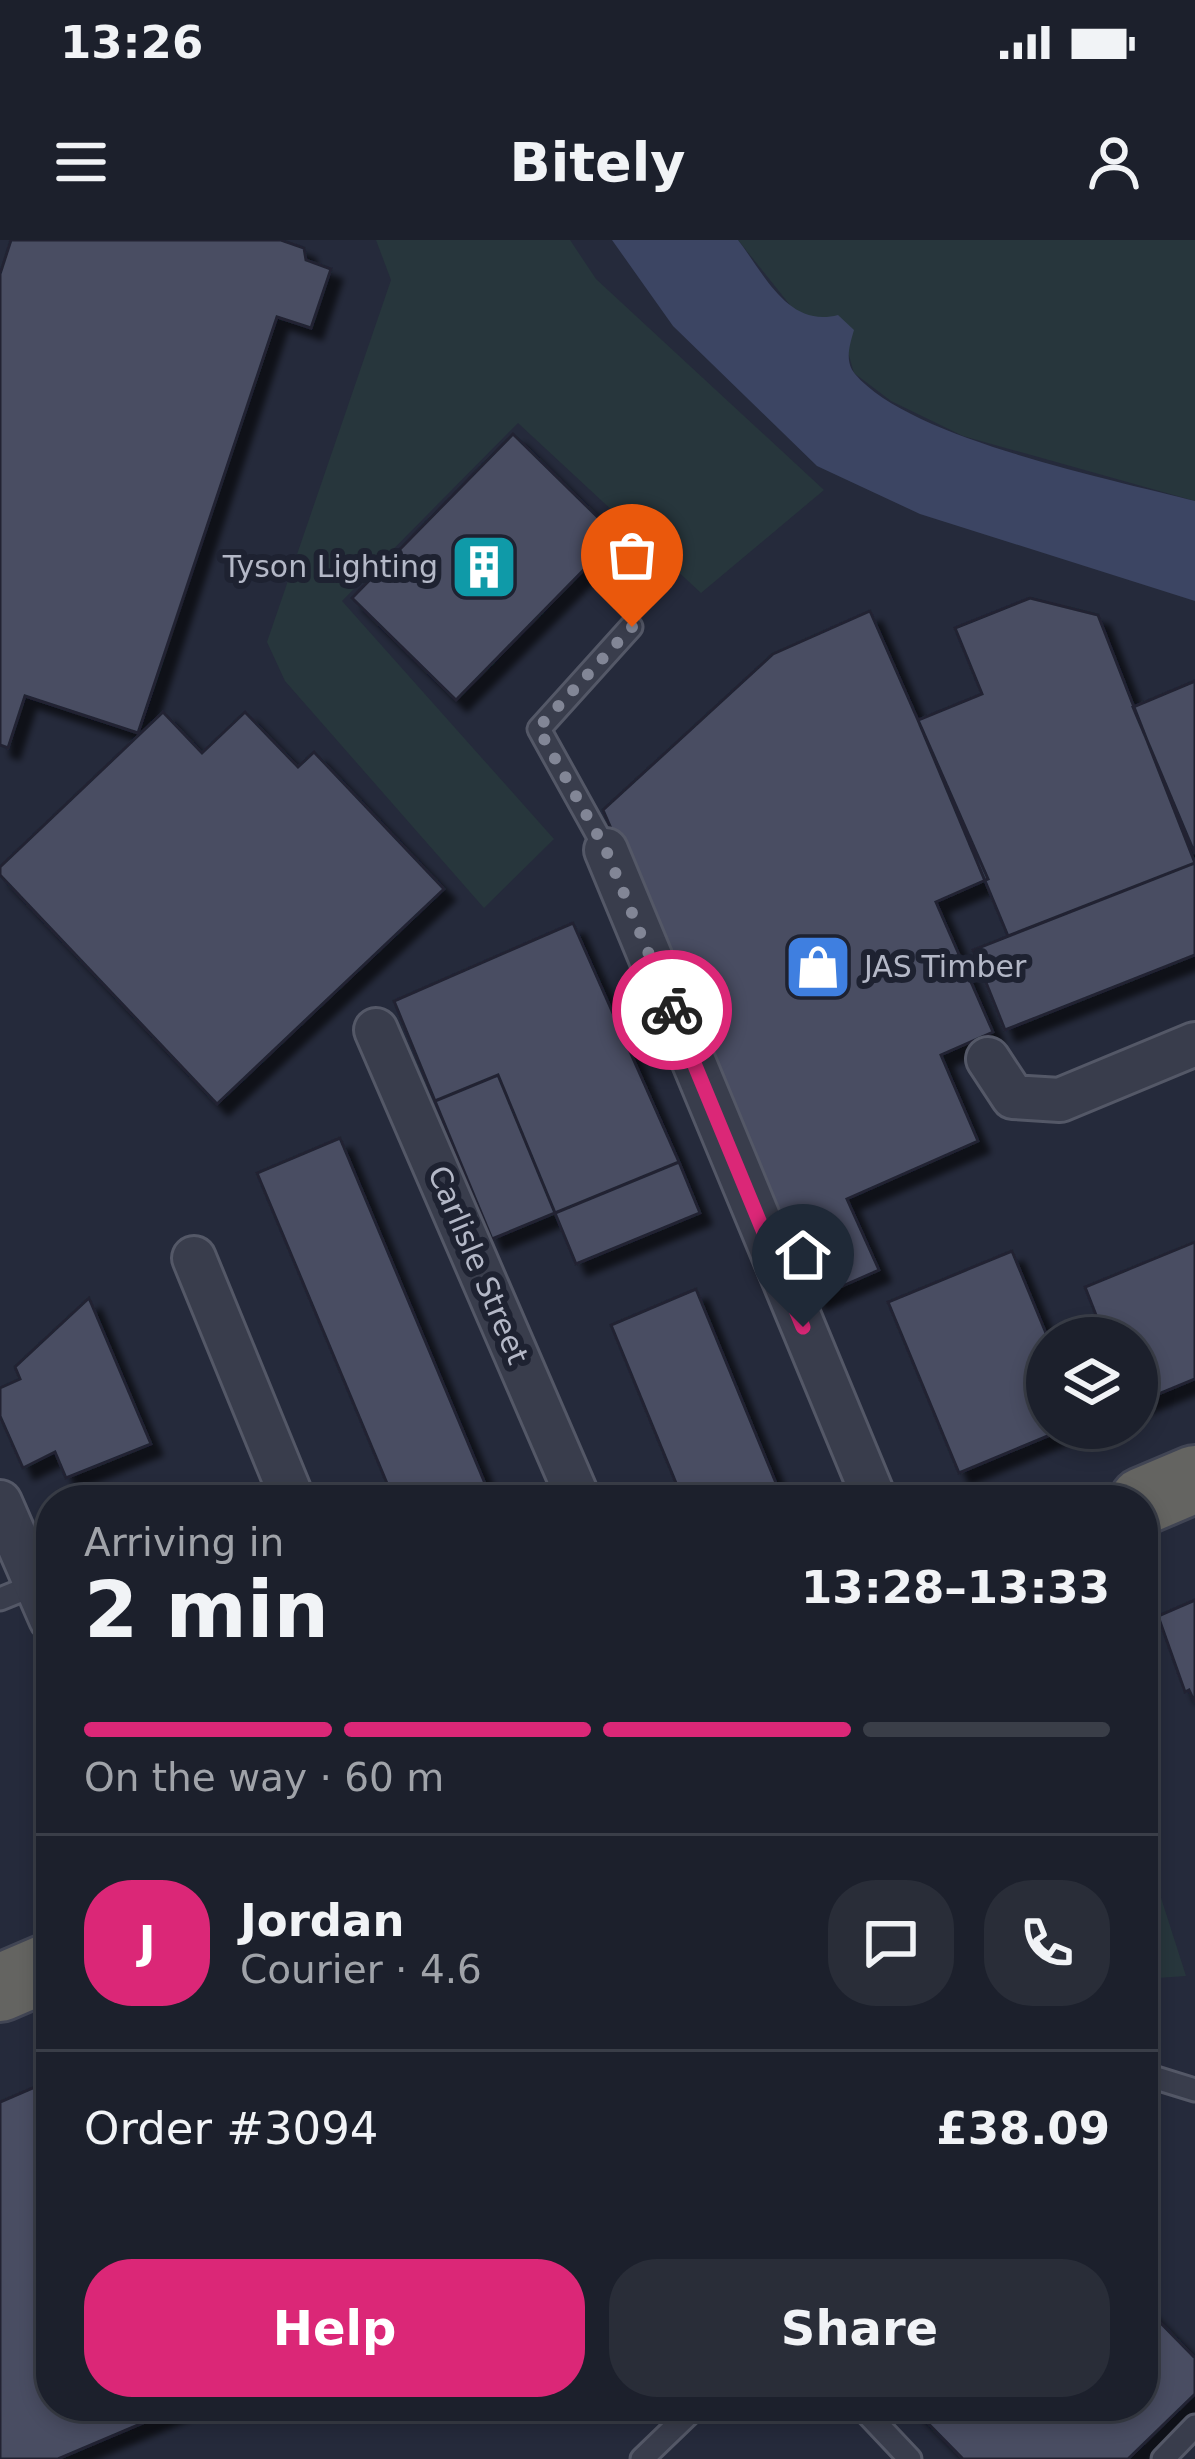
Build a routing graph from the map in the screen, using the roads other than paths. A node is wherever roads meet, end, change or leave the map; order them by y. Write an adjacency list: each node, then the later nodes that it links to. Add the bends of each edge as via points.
1 (632, 627): 2 (lane, via 538,728)
2 (606, 850): 10 (street)
3 (376, 1030): 9 (street, Carlisle Street)
4 (1195, 1044): 5 (street, via 1060,1100 1013,1097)
5 (988, 1059)
6 (194, 1258): 8 (street)
7 (1195, 1479): 11 (highway)
8 (287, 1485)
9 (573, 1485)
10 (868, 1485)
11 (1158, 1495)
12 (0, 1502): 13 (street)
13 (29, 1601)
14 (36, 1972): 15 (highway)
15 (0, 1988)
16 (1158, 2079): 17 (lane)
17 (1195, 2090)
18 (681, 2421): 21 (lane)
19 (874, 2421): 22 (lane)
20 (1195, 2426): 23 (lane)
21 (642, 2459)
22 (910, 2459)
23 (1163, 2459)

